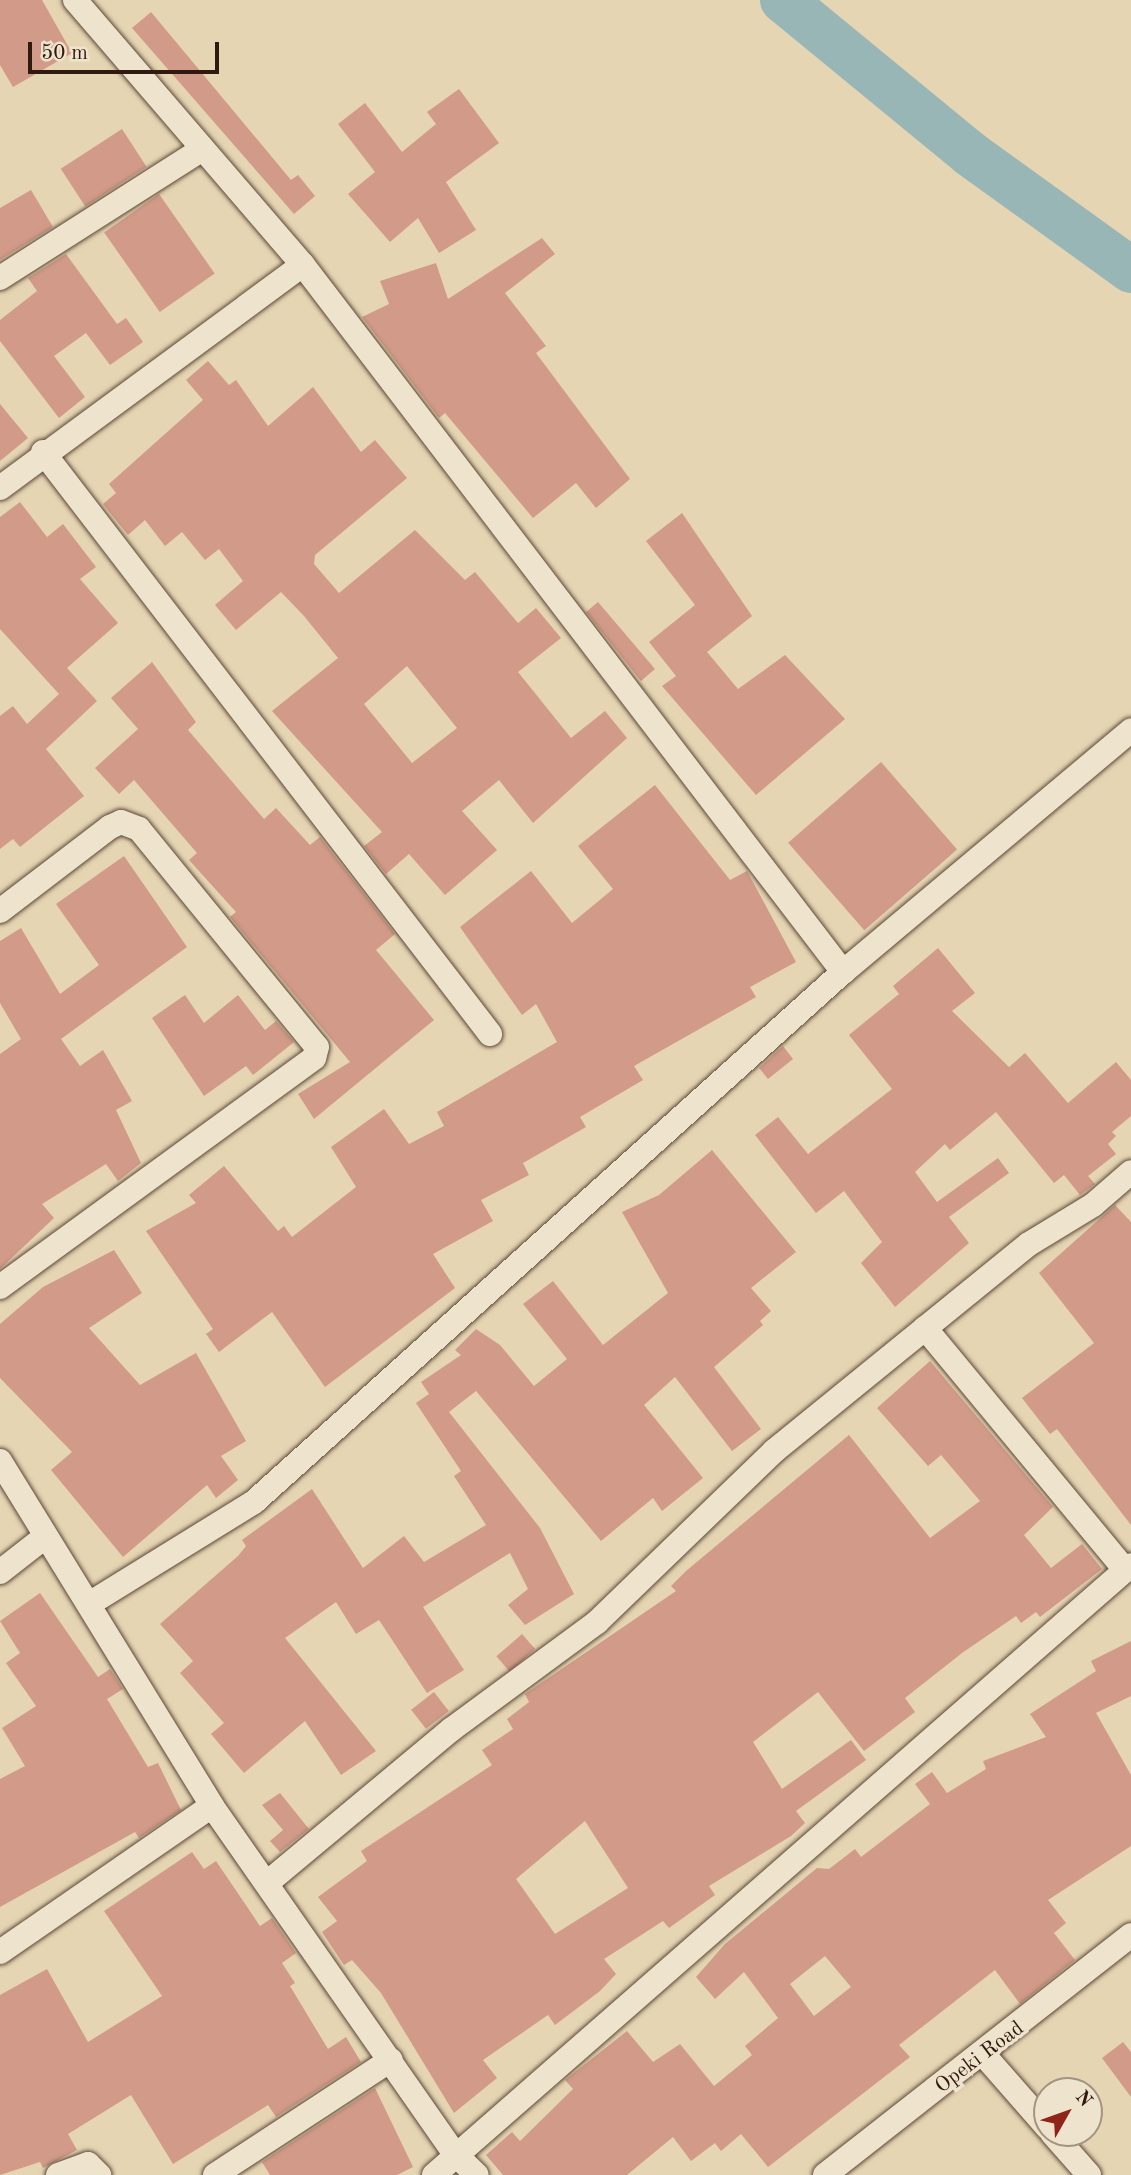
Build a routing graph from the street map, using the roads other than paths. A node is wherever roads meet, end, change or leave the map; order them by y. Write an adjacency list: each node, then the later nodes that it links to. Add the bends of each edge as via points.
1 (75, 0): 2 (street)
2 (201, 150): 3 (street); 4 (street)
3 (303, 265): 5 (street); 9 (street)
4 (0, 278)
5 (43, 452): 6 (street); 10 (street)
6 (0, 488)
7 (1131, 730): 9 (street)
8 (0, 911): 12 (street, via 110,827 121,822 139,829 317,1047 314,1058)
9 (843, 972): 18 (street, via 254,1502)
10 (490, 1034)
11 (1131, 1172): 13 (street)
12 (0, 1287)
13 (925, 1328): 16 (street); 20 (street, via 738,1482 597,1622 452,1729)
14 (0, 1461): 15 (street)
15 (46, 1536): 17 (street); 18 (street)
16 (1128, 1568): 27 (street)
17 (0, 1572)
18 (89, 1604): 19 (street)
19 (212, 1806): 20 (street); 22 (street)
20 (267, 1883): 24 (street)
21 (1131, 1935): 23 (street, Opeki Road)
22 (0, 1952)
23 (984, 2056): 25 (street); 33 (street, Opeki Road)
24 (391, 2060): 27 (street); 30 (street)
25 (1033, 2111)
26 (1064, 2147): 34 (street)
27 (455, 2154): 31 (street); 32 (street)
28 (58, 2175): 29 (street, via 88,2164)
29 (99, 2175)
30 (215, 2175)
31 (434, 2175)
32 (477, 2175)
33 (825, 2175)
34 (1089, 2175)

